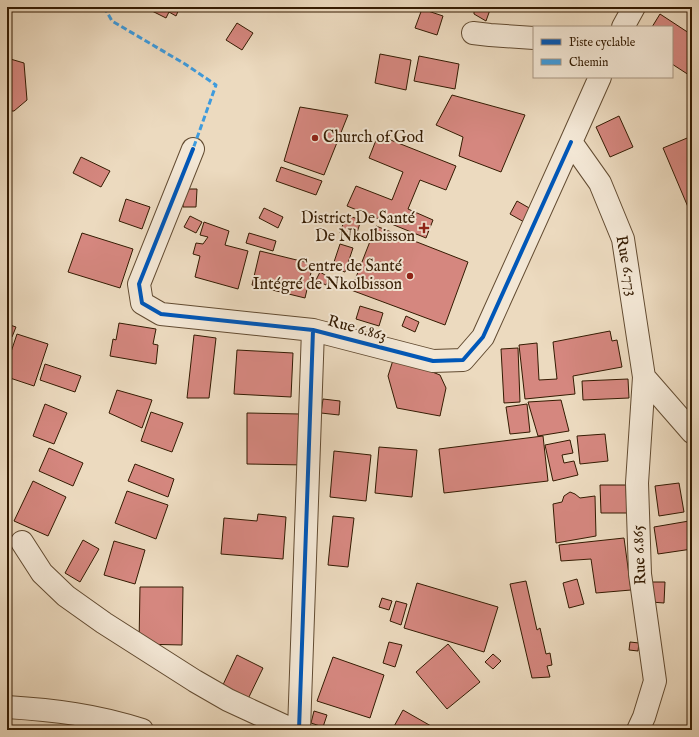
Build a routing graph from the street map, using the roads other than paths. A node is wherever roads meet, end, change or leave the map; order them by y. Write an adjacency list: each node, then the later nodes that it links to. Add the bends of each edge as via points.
1 (634, 7): 2 (street)
2 (624, 26)
3 (473, 33): 4 (street)
4 (533, 38)
5 (600, 78): 6 (street)
6 (571, 142): 8 (street, Rue 6.863, via 483,337 463,360 433,362); 9 (street, Rue 6.773, via 600,183 623,239)
7 (193, 149): 8 (street, Rue 6.863, via 139,284 142,303 161,314)
8 (313, 330): 15 (street)
9 (644, 377): 10 (street); 16 (street, Rue 6.865, via 637,483 640,574 655,681)
10 (692, 432)
11 (22, 542): 14 (street, via 42,573 66,596 195,681 228,700)
12 (7, 707): 13 (street, via 80,714)
13 (142, 730)
14 (293, 730)
15 (299, 730)
16 (638, 730)

